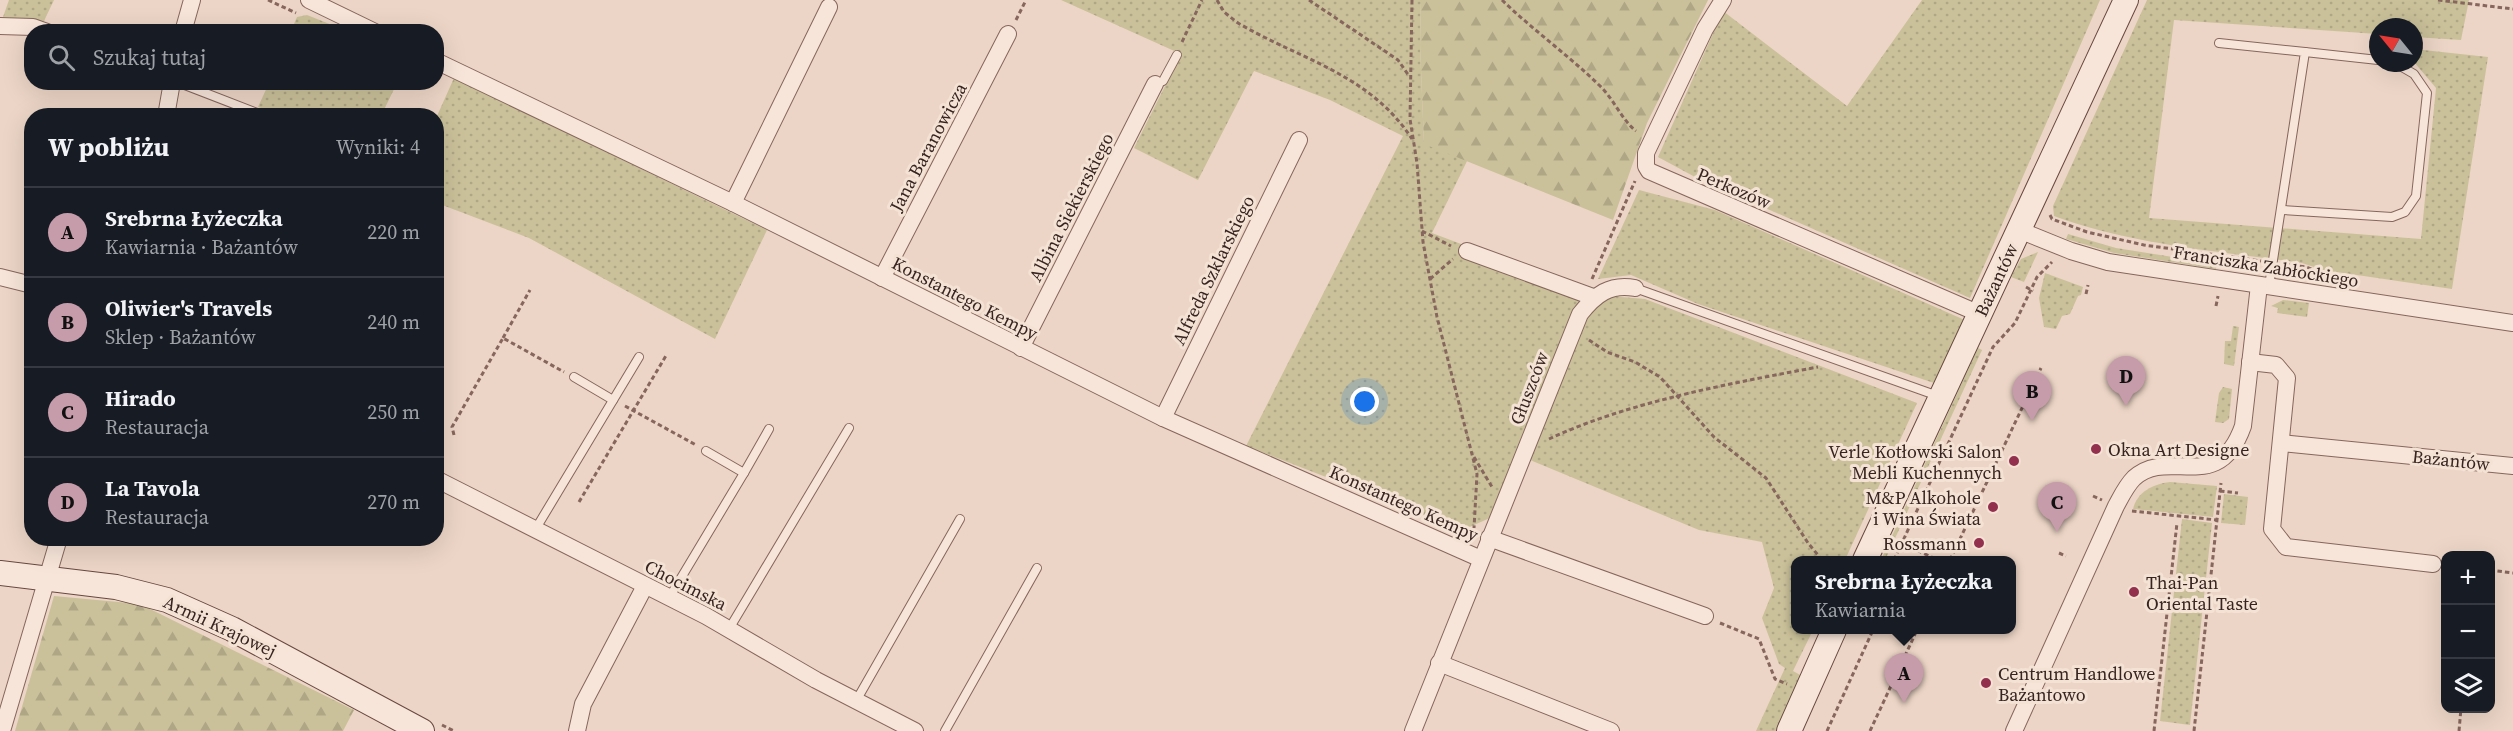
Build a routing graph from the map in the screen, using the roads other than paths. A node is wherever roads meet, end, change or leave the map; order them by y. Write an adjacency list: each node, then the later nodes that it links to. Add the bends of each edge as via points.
1 (192, 0): 6 (street)
2 (309, 0): 7 (street)
3 (1723, 0): 33 (street, Perkozów, via 1648,147 1645,159 1649,171)
4 (2126, 0): 25 (street, Bażantów)
5 (829, 8): 23 (street)
6 (185, 24)
7 (358, 24)
8 (0, 26): 9 (street)
9 (24, 27)
10 (1008, 34): 28 (street, Jana Baranowicza)
11 (2219, 43): 12 (lane)
12 (2305, 52): 14 (lane); 24 (lane)
13 (1177, 55): 17 (lane, via 1163,81)
14 (2369, 59)
15 (444, 65): 23 (street, Konstantego Kempy)
16 (2411, 72): 24 (lane, via 2427,93 2416,196 2410,207 2392,217)
17 (1155, 84): 35 (street, Albina Siekierskiego)
18 (173, 90): 20 (street)
19 (196, 90): 21 (lane)
20 (168, 108)
21 (244, 108)
22 (1299, 140): 41 (street, Alfreda Szklarskiego)
23 (734, 203): 28 (street, Konstantego Kempy)
24 (2283, 210): 30 (lane)
25 (2019, 230): 30 (street, Franciszka Zabłockiego, via 2071,252 2108,262); 33 (street, Bażantów)
26 (1467, 251): 32 (street)
27 (0, 277): 29 (street)
28 (882, 278): 35 (street, Konstantego Kempy)
29 (24, 283)
30 (2264, 286): 34 (street, Franciszka Zabłockiego); 37 (street)
31 (1635, 288): 32 (street, via 1614,288); 39 (lane)
32 (1590, 296): 51 (street, Głuszców, via 1572,330)
33 (1980, 314): 39 (street, Bażantów)
34 (2513, 323)
35 (1021, 348): 41 (street, Konstantego Kempy)
36 (639, 357): 40 (lane)
37 (2250, 362): 44 (street, via 2276,365 2288,378); 74 (street, via 2243,426 2226,455 2213,464 2196,468 2162,466 2147,470 2124,491)
38 (573, 377): 40 (lane)
39 (1941, 398): 53 (street, Bażantów)
40 (613, 400): 50 (lane)
41 (1163, 418): 54 (street, Konstantego Kempy)
42 (849, 428): 62 (lane)
43 (769, 429): 47 (lane)
44 (2281, 443): 46 (street, Bażantów); 55 (street, via 2271,529 2286,547)
45 (706, 450): 47 (lane)
46 (2513, 466)
47 (744, 473): 60 (lane)
48 (444, 483): 50 (street, Chocimska)
49 (960, 519): 65 (lane)
50 (535, 531): 59 (street, Chocimska)
51 (1489, 537): 54 (street, Głuszców); 61 (street)
52 (56, 546): 58 (street)
53 (1868, 556)
54 (1481, 559): 64 (street, Głuszców)
55 (2433, 564)
56 (1036, 568): 70 (lane)
57 (0, 573): 58 (street, Armii Krajowej)
58 (46, 577): 66 (street); 67 (street, Armii Krajowej, via 135,591 195,611)
59 (645, 586): 60 (street, Chocimska); 68 (street, via 583,704)
60 (669, 598): 62 (street, Chocimska)
61 (1705, 616)
62 (729, 629): 65 (street, Chocimska)
63 (1832, 634): 73 (street)
64 (1439, 663): 71 (street, Głuszców); 72 (street)
65 (856, 701): 69 (street, Chocimska)
66 (2, 731)
67 (422, 731)
68 (578, 731)
69 (915, 731)
70 (945, 731)
71 (1413, 731)
72 (1611, 731)
73 (1789, 731)
74 (2014, 731)

